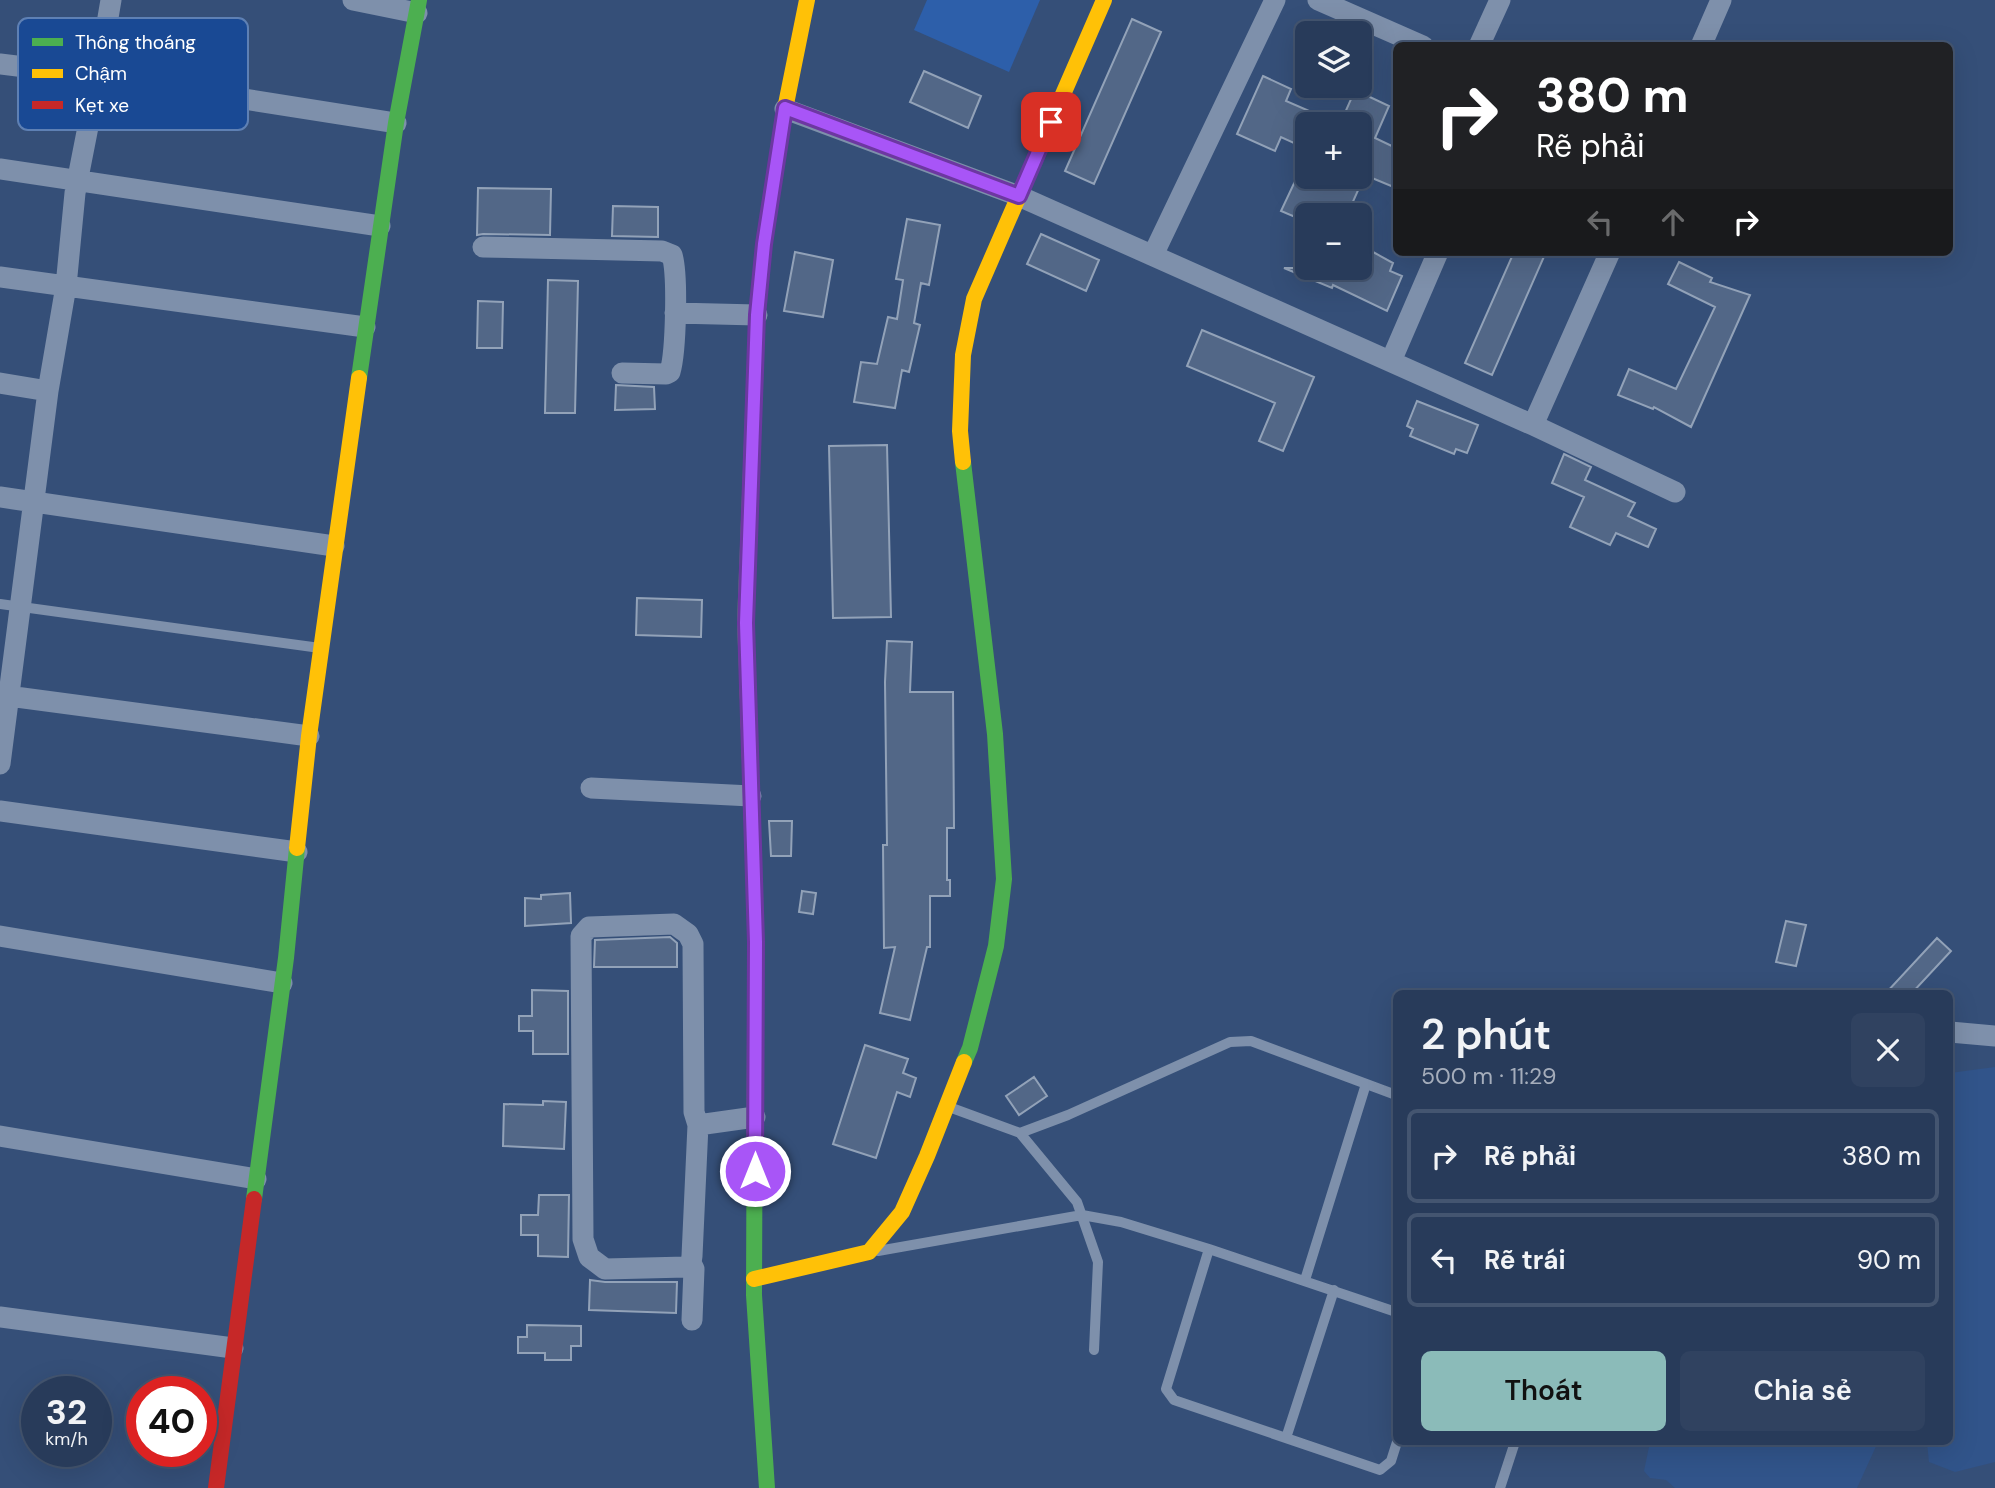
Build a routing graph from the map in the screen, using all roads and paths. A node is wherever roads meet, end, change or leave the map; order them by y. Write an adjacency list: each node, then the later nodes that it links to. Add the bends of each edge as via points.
1 (111, 0): 10 (street)
2 (353, 0): 9 (street)
3 (807, 0): 17 (street)
4 (1104, 0): 22 (street)
5 (1275, 0): 25 (street)
6 (1318, 0): 11 (street)
7 (1500, 0): 12 (street)
8 (1721, 0): 13 (street)
9 (418, 7): 18 (street)
10 (108, 18)
11 (1414, 42)
12 (1481, 42)
13 (1703, 42)
14 (0, 64): 15 (street)
15 (18, 66)
16 (248, 99): 18 (street)
17 (785, 108): 22 (street); 31 (street)
18 (396, 122): 23 (street)
19 (87, 130): 21 (street)
20 (0, 169): 21 (street)
21 (76, 181): 23 (street); 29 (street)
22 (1019, 196): 25 (street); 57 (street, via 974,299 963,355 961,444 995,734 1004,878 993,959 970,1048)
23 (380, 226): 32 (street)
24 (483, 247): 30 (street, via 662,251 672,255 675,264)
25 (1153, 256): 33 (street)
26 (1436, 256): 33 (street)
27 (1608, 256): 37 (street)
28 (0, 277): 29 (street)
29 (66, 286): 32 (street); 36 (street)
30 (675, 313): 31 (street); 34 (street, via 670,372)
31 (757, 315): 48 (street, via 746,623)
32 (365, 327): 41 (street)
33 (1391, 361): 37 (street)
34 (622, 373)
35 (0, 383): 36 (street)
36 (48, 391): 40 (street)
37 (1533, 425): 38 (street)
38 (1675, 492)
39 (0, 497): 40 (street)
40 (34, 502): 41 (street); 42 (street)
41 (334, 546): 43 (street)
42 (10, 605): 43 (lane); 44 (street)
43 (321, 648): 45 (street)
44 (4, 695): 45 (street); 46 (street)
45 (309, 736): 50 (street)
46 (0, 764)
47 (591, 788): 48 (street)
48 (751, 796): 58 (street)
49 (0, 811): 50 (street)
50 (297, 852): 52 (street)
51 (0, 936): 52 (street)
52 (282, 983): 62 (street)
53 (1953, 1032): 54 (street)
54 (1995, 1036)
55 (1366, 1084): 56 (lane); 60 (lane, via 1251,1041 1230,1042); 68 (lane)
56 (1393, 1094)
57 (947, 1107): 60 (lane); 65 (street, via 902,1212)
58 (755, 1117): 59 (street); 67 (street)
59 (698, 1125): 66 (street); 66 (street, via 694,1112 693,944 688,934 674,924 589,927 581,936 586,1249 605,1269 687,1267)
60 (1020, 1133): 63 (lane, via 1077,1202)
61 (0, 1136): 62 (street)
62 (256, 1179): 73 (street)
63 (1082, 1215): 64 (lane); 65 (lane); 74 (lane, via 1098,1262)
64 (1209, 1249): 68 (lane); 75 (lane, via 1166,1389 1174,1400)
65 (869, 1252): 67 (street)
66 (691, 1263): 72 (street)
67 (754, 1279): 79 (street)
68 (1305, 1280): 69 (lane)
69 (1334, 1290): 70 (lane); 75 (lane)
70 (1393, 1311)
71 (0, 1317): 73 (street)
72 (692, 1320)
73 (233, 1348): 78 (street)
74 (1094, 1350)
75 (1286, 1438): 76 (lane, via 1380,1470 1391,1461)
76 (1396, 1445)
77 (1514, 1445): 80 (lane)
78 (216, 1488)
79 (767, 1488)
80 (1500, 1488)

